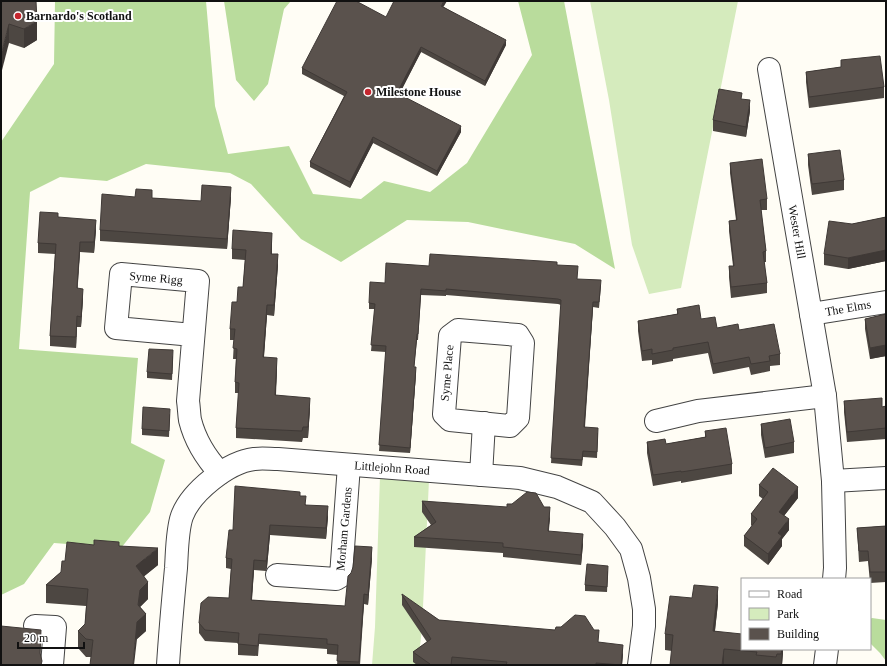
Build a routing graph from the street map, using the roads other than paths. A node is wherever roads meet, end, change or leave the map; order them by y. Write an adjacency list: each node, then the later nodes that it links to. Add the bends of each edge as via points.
1 (769, 69): 3 (street, Wester Hill)
2 (886, 302): 3 (street, The Elms)
3 (811, 314): 5 (street, Wester Hill)
4 (193, 335): 9 (street, via 188,401 190,420 209,461)
5 (825, 396): 6 (street, via 698,411); 12 (street, Wester Hill)
6 (656, 421)
7 (484, 423): 7 (street, Syme Place, via 510,426 518,418 523,343 518,334 458,330 450,336 444,414 450,420); 10 (street)
8 (349, 465): 9 (street, Littlejohn Road, via 278,458 253,459); 10 (street, Littlejohn Road); 13 (street, Morham Gardens, via 341,576 336,579)
9 (220, 473): 18 (street, Littlejohn Road, via 202,489 182,516)
10 (481, 475): 19 (street, Littlejohn Road, via 520,478 557,487 592,502 615,527 631,549 639,578 644,626)
11 (886, 478): 12 (street)
12 (833, 481): 14 (street, Wester Hill)
13 (277, 575)
14 (834, 578)
15 (35, 626): 17 (street, via 55,627)
16 (826, 650): 20 (street)
17 (52, 665)
18 (168, 665)
19 (639, 665)
20 (825, 665)

